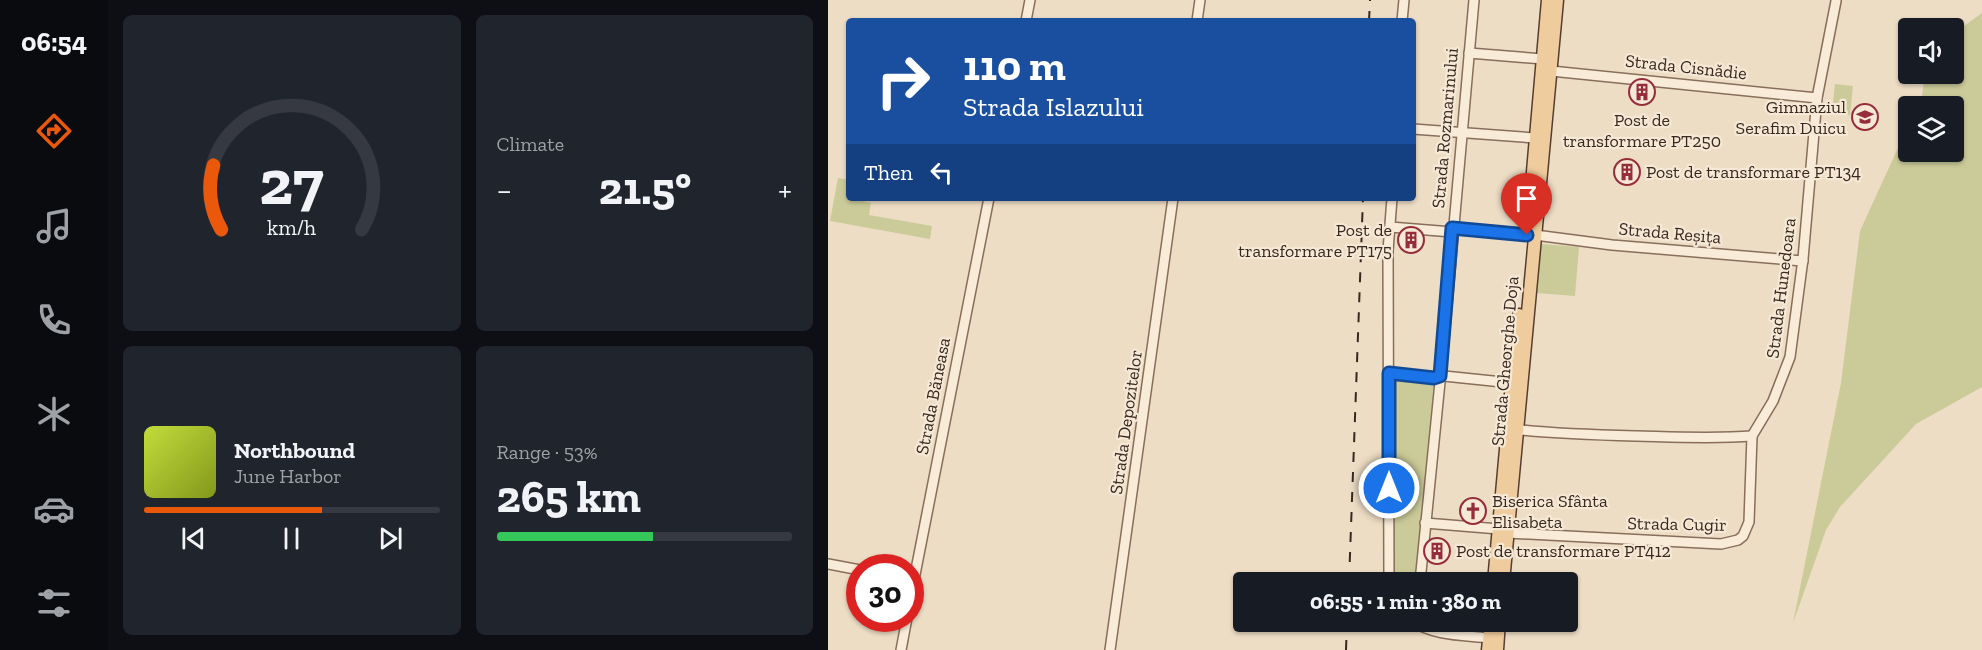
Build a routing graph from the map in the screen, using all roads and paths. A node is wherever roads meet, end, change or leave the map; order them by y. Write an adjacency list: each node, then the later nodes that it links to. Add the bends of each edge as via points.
1 (1030, 0): 8 (street)
2 (1200, 0): 9 (street)
3 (1404, 0): 10 (street)
4 (1474, 0): 11 (street, Strada Rozmarinului)
5 (1548, 0): 12 (main road, Strada Gheorghe Doja)
6 (1557, 0): 13 (main road, Strada Gheorghe Doja)
7 (1836, 1): 14 (street, Strada Hunedoara)
8 (1027, 18)
9 (1197, 18)
10 (1402, 18)
11 (1469, 53): 12 (street); 16 (street, Strada Rozmarinului)
12 (1543, 59): 17 (main road, Strada Gheorghe Doja)
13 (1551, 71): 14 (street, Strada Cisnădie); 23 (main road, Strada Gheorghe Doja)
14 (1817, 98): 24 (street, Strada Hunedoara)
15 (1416, 129): 16 (street)
16 (1461, 133): 17 (street); 22 (street, Strada Rozmarinului)
17 (1535, 138): 23 (main road, Strada Gheorghe Doja)
18 (988, 201): 32 (street, Strada Băneasa)
19 (1173, 201): 44 (street, Strada Depozitelor)
20 (1392, 201): 21 (street)
21 (1390, 227): 22 (street, Strada Reșița); 25 (street)
22 (1452, 230): 23 (street, Strada Reșița); 26 (street, Strada Rozmarinului)
23 (1531, 235): 24 (street, Strada Reșița); 27 (main road, Strada Gheorghe Doja); 28 (main road, Strada Gheorghe Doja)
24 (1803, 261): 29 (street, Strada Hunedoara, via 1790,357 1773,401)
25 (1389, 373): 26 (street); 35 (street)
26 (1440, 376): 27 (street); 30 (street, Strada Rozmarinului)
27 (1512, 383): 28 (main road, Strada Gheorghe Doja)
28 (1512, 429): 29 (street, via 1594,435); 31 (main road, Strada Gheorghe Doja)
29 (1752, 436): 31 (street, Strada Cugir, via 1749,522 1738,540 1710,543)
30 (1425, 523): 31 (street); 36 (street, Strada Rozmarinului)
31 (1503, 531): 37 (main road, Strada Gheorghe Doja); 38 (main road, Strada Gheorghe Doja)
32 (917, 554)
33 (828, 564): 34 (street)
34 (846, 567)
35 (1389, 572)
36 (1421, 572)
37 (1496, 572)
38 (1503, 572)
39 (904, 632): 43 (street)
40 (1439, 632): 42 (street)
41 (1498, 632): 45 (main road)
42 (1489, 644)
43 (901, 650)
44 (1110, 650)
45 (1497, 650)

